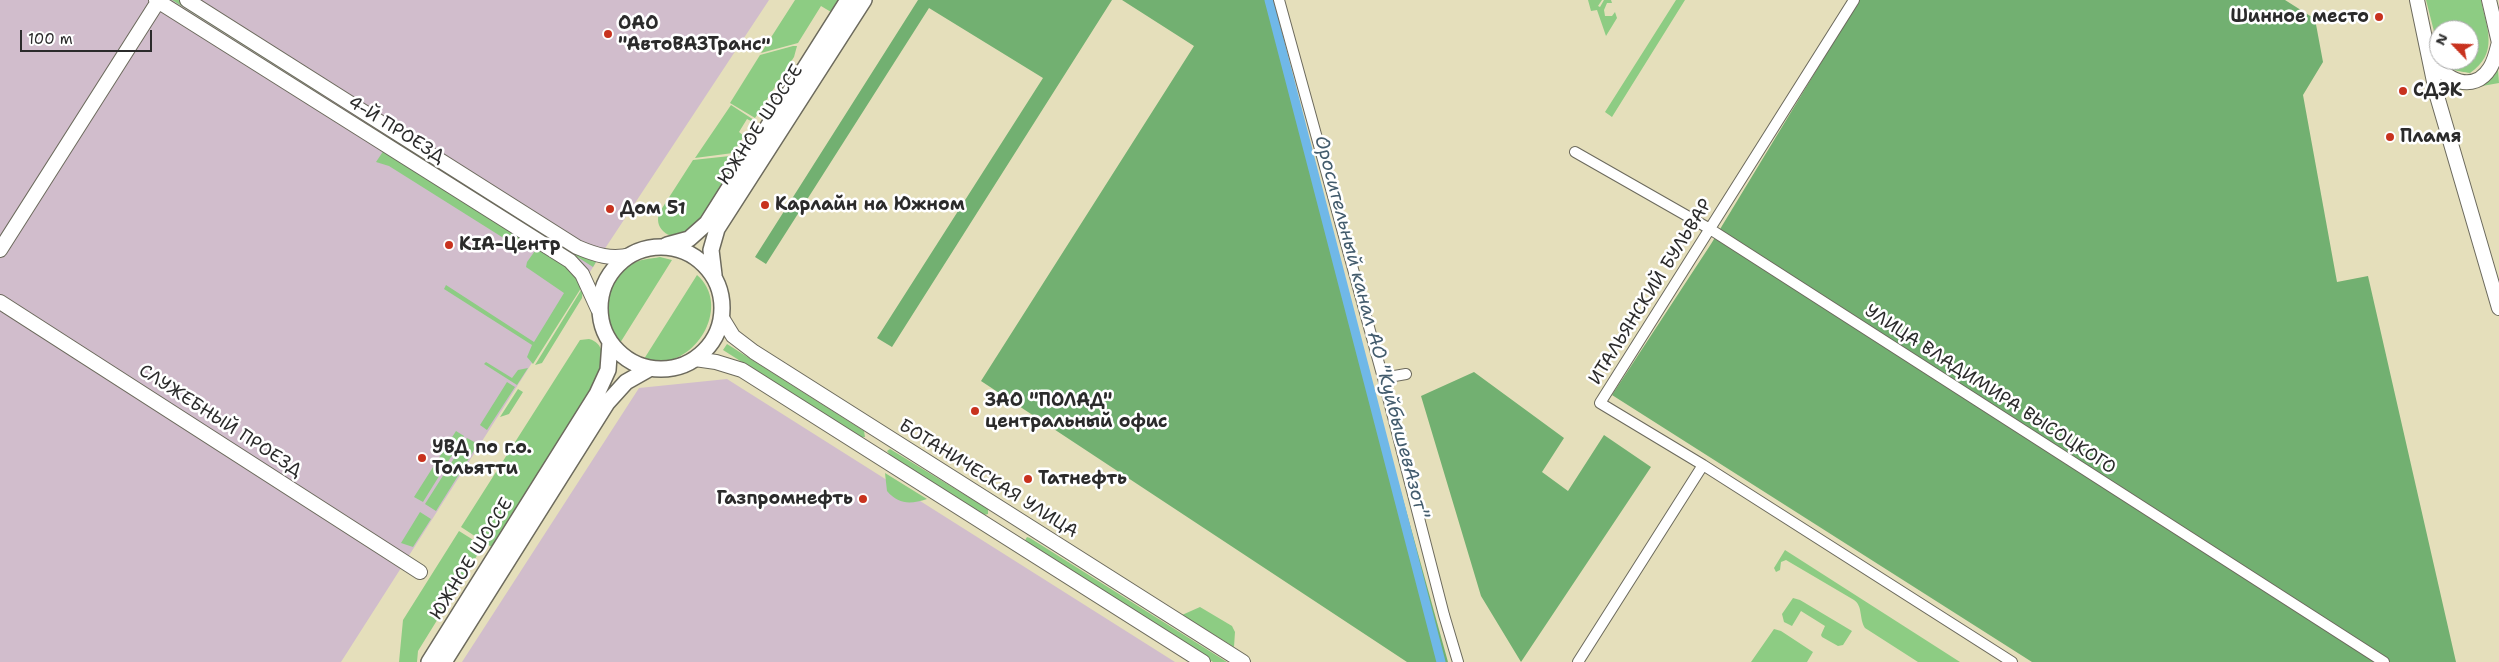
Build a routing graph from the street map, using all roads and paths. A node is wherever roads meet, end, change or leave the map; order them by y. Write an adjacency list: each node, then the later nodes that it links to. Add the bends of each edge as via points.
1 (157, 0): 14 (main road); 19 (main road, 4-Й ПРОЕЗД, via 570,262 582,274)
2 (187, 0): 15 (main road, 4-Й ПРОЕЗД, via 577,247 602,257)
3 (848, 0): 13 (main road, ЮЖНОЕ ШОССЕ, via 707,223 690,239)
4 (864, 0): 16 (main road, ЮЖНОЕ ШОССЕ, via 717,229 711,250)
5 (1279, 0): 25 (street)
6 (1854, 0): 12 (street, ИТАЛЬЯНСКИЙ БУЛЬВАР)
7 (2417, 0): 10 (main road)
8 (2489, 0): 9 (main road)
9 (2499, 42): 10 (main road, via 2490,68 2478,80 2464,83 2448,78 2437,66)
10 (2428, 45): 18 (main road, via 2437,96)
11 (1575, 152): 12 (street, УЛИЦА ВЛАДИМИРА ВЫСОЦКОГО)
12 (1710, 229): 28 (street, ИТАЛЬЯНСКИЙ БУЛЬВАР, via 1600,403); 39 (street, УЛИЦА ВЛАДИМИРА ВЫСОЦКОГО)
13 (666, 246): 15 (main road, via 650,247); 16 (main road, via 693,255)
14 (0, 250)
15 (631, 255): 19 (main road, via 610,274)
16 (714, 277): 20 (main road, via 722,304)
17 (0, 302): 31 (main road, СЛУЖЕБНЫЙ ПРОЕЗД)
18 (2499, 308)
19 (598, 309): 21 (main road)
20 (722, 318): 22 (main road, via 712,342); 26 (main road, БОТАНИЧЕСКАЯ УЛИЦА, via 733,336 754,352)
21 (610, 342): 23 (main road, via 632,362); 32 (main road, ЮЖНОЕ ШОССЕ, via 608,370 598,394)
22 (695, 359): 23 (main road, via 674,368); 27 (main road, via 742,370)
23 (649, 369): 33 (main road, ЮЖНОЕ ШОССЕ, via 626,382 607,403)
24 (1406, 374): 25 (street)
25 (1383, 378): 36 (street)
26 (886, 436): 27 (main road); 29 (main road, БОТАНИЧЕСКАЯ УЛИЦА)
27 (874, 454): 30 (main road)
28 (1703, 465): 37 (street); 38 (street)
29 (1010, 515): 30 (main road); 35 (main road, БОТАНИЧЕСКАЯ УЛИЦА)
30 (999, 533): 34 (main road)
31 (420, 572)
32 (429, 662)
33 (444, 662)
34 (1202, 662)
35 (1243, 662)
36 (1458, 662)
37 (1578, 662)
38 (2012, 662)
39 (2384, 662)

